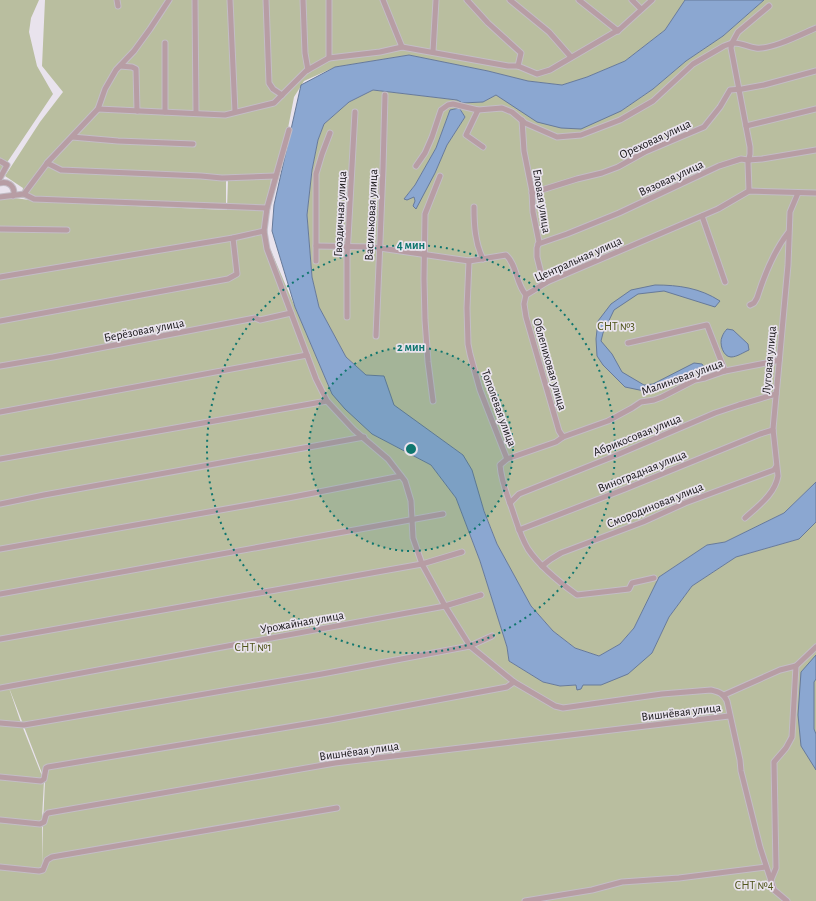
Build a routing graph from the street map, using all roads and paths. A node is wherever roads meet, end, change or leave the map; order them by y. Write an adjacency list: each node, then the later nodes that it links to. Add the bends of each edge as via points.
1 (117, 0): 15 (street)
2 (169, 0): 26 (street, via 150,29)
3 (195, 0): 40 (street)
4 (230, 0): 38 (street)
5 (266, 0): 31 (street, via 269,83)
6 (303, 0): 28 (street)
7 (329, 0): 25 (street)
8 (383, 0): 22 (street)
9 (436, 0): 23 (street)
10 (467, 0): 27 (street, via 521,54)
11 (510, 0): 24 (street, via 549,32)
12 (579, 0): 19 (street)
13 (632, 0): 17 (street)
14 (652, 0): 17 (street)
15 (118, 6)
16 (769, 6): 21 (street, via 738,32)
17 (642, 9): 19 (street)
18 (816, 28): 21 (street, via 765,47 756,48)
19 (618, 31): 24 (street)
20 (165, 43): 37 (street)
21 (732, 43): 30 (street); 41 (street, via 693,64 640,110 606,127 581,135 557,137)
22 (402, 47): 23 (street); 25 (street)
23 (433, 52): 27 (street)
24 (571, 57): 27 (street, via 550,70 537,74)
25 (330, 58): 28 (street)
26 (120, 66): 33 (street, via 105,89); 36 (street, via 136,69)
27 (518, 66)
28 (308, 70): 31 (street)
29 (816, 71): 30 (street, Ореховая улица)
30 (739, 89): 42 (street); 58 (street, Ореховая улица, via 730,90 704,127 645,152 618,167)
31 (282, 95): 38 (street, via 274,103)
32 (385, 95): 75 (street, Васильковая улица)
33 (98, 109): 36 (street); 45 (street)
34 (816, 109): 42 (street)
35 (478, 110): 41 (street, via 502,108); 47 (street, via 466,135); 52 (street, via 453,104 441,110 425,153)
36 (137, 111): 37 (street)
37 (165, 112): 40 (street)
38 (235, 112): 40 (street, via 225,115)
39 (355, 112): 74 (street, Гвоздичная улица)
40 (196, 114)
41 (522, 120): 58 (street, Еловая улица, via 524,150)
42 (746, 126): 49 (street, via 750,147)
43 (289, 130): 53 (street)
44 (330, 133): 73 (street, via 316,174)
45 (72, 137): 46 (street); 51 (street)
46 (193, 144)
47 (483, 147)
48 (816, 150): 49 (street, Вязовая улица)
49 (748, 160): 57 (street); 72 (street, Вязовая улица, via 741,158 719,166 619,213)
50 (0, 161): 55 (street, via 7,165)
51 (47, 163): 53 (street, via 61,170 222,178); 61 (street)
52 (416, 166)
53 (275, 176): 65 (street)
54 (440, 176): 76 (street, via 424,214)
55 (0, 178)
56 (0, 183): 62 (street, via 8,183 13,188)
57 (749, 191): 59 (street); 66 (street, Центральная улица)
58 (532, 193): 72 (street, Еловая улица)
59 (798, 193): 60 (street); 70 (street, Луговая улица, via 790,212)
60 (816, 193)
61 (24, 194): 62 (street); 65 (street, via 34,199)
62 (13, 196): 63 (street)
63 (0, 197)
64 (474, 207): 77 (street, via 476,238)
65 (267, 208): 69 (street)
66 (702, 216): 81 (street, Центральная улица); 82 (street)
67 (0, 229): 68 (street)
68 (67, 230)
69 (264, 231): 71 (street); 85 (street, via 267,249)
70 (788, 233): 84 (street, via 771,262 757,298); 91 (street, Луговая улица, via 788,265)
71 (233, 238): 80 (street); 87 (street, via 237,274 228,279)
72 (538, 244): 81 (street, Еловая улица, via 539,266)
73 (316, 246): 74 (street, Центральная улица); 78 (street)
74 (348, 247): 75 (street, Центральная улица); 86 (street, Гвоздичная улица)
75 (379, 248): 76 (street, Центральная улица); 88 (street, Васильковая улица)
76 (424, 255): 79 (street, Центральная улица); 96 (street, via 428,362)
77 (483, 259): 79 (street, Центральная улица); 83 (street, Центральная улица, via 506,255 510,258 518,282)
78 (316, 260)
79 (469, 261): 102 (street, Тополевая улица, via 468,344 480,390)
80 (0, 277)
81 (547, 282): 83 (street, Центральная улица)
82 (726, 282)
83 (526, 295): 100 (street, Облепиховая улица, via 526,316 559,431)
84 (750, 304)
85 (291, 313): 90 (street); 92 (street, Берёзовая улица)
86 (347, 317)
87 (0, 321)
88 (376, 336)
89 (628, 343): 93 (street, via 707,325)
90 (307, 355): 95 (street); 97 (street)
91 (779, 360): 93 (street, Малиновая улица); 94 (street, Луговая улица)
92 (0, 366)
93 (725, 370): 100 (street, Малиновая улица, via 695,380 654,400 641,402 608,421)
94 (776, 394): 98 (street, Луговая улица); 105 (street, Абрикосовая улица, via 715,413 519,494)
95 (327, 401): 99 (street); 101 (street)
96 (433, 401)
97 (0, 412)
98 (773, 430): 103 (street, Луговая улица); 110 (street, Виноградная улица)
99 (364, 437): 104 (street, via 388,459); 106 (street)
100 (563, 437): 102 (street, Малиновая улица, via 556,442)
101 (0, 458)
102 (507, 459): 105 (street, Тополевая улица, via 500,465 501,479)
103 (776, 467): 108 (street, Луговая улица, via 777,483 763,502); 114 (street, Смородиновая улица, via 774,470 560,553)
104 (401, 476): 109 (street, via 411,501); 111 (street)
105 (510, 503): 110 (street, Тополевая улица)
106 (0, 504)
107 (443, 514): 109 (street)
108 (746, 518)
109 (412, 521): 113 (street, via 413,538); 116 (street)
110 (519, 530): 114 (street, Тополевая улица, via 528,549)
111 (0, 549)
112 (462, 552): 113 (street)
113 (422, 564): 118 (street); 120 (street)
114 (542, 566): 115 (street, Тополевая улица, via 576,595 629,589 632,583)
115 (654, 578)
116 (0, 594)
117 (481, 595): 118 (street, Урожайная улица)
118 (445, 606): 121 (street); 125 (street, Урожайная улица)
119 (492, 636): 121 (street)
120 (0, 640)
121 (470, 646): 124 (street); 128 (street, via 314,676 24,725)
122 (816, 647): 123 (street)
123 (796, 666): 126 (street, via 780,670); 134 (street, via 792,737 774,762 776,868)
124 (514, 682): 126 (street, via 563,708 692,691 711,690); 129 (street, via 507,687 330,720 48,767 41,781)
125 (0, 688)
126 (724, 695): 127 (street)
127 (729, 716): 131 (street, Вишнёвая улица, via 335,763 48,813 44,822 40,824); 133 (street)
128 (0, 723)
129 (0, 777)
130 (337, 808): 132 (street, via 52,857 47,860 43,870 39,871)
131 (0, 820)
132 (0, 867)
133 (766, 867): 134 (street); 135 (street, via 622,882 592,890)
134 (770, 880): 136 (street, via 774,890)
135 (525, 901)
136 (787, 901)

